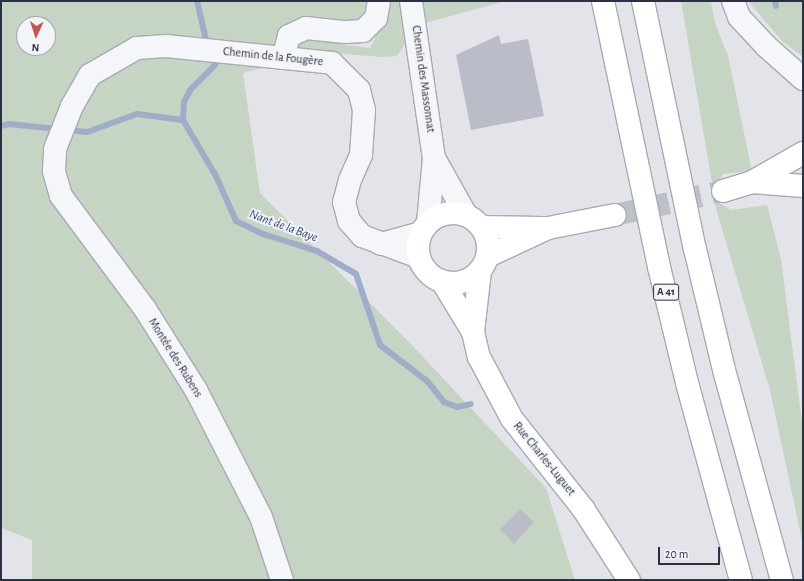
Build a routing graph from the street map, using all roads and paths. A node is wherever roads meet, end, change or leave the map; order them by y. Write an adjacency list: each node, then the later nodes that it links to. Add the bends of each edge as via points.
1 (379, 1): 6 (street, via 376,18 363,31 306,28 290,36)
2 (411, 1): 10 (street, Chemin des Massonnat)
3 (603, 1): 25 (main road, A 41, via 661,275 689,390)
4 (643, 1): 26 (main road, via 695,249 724,370)
5 (732, 1): 7 (street, via 739,17)
6 (284, 58): 8 (street, Chemin de la Fougère, via 166,46 137,48 115,58 90,75 72,106); 18 (street, Chemin de la Fougère, via 332,63 359,90 364,110 361,155 344,202 349,221 362,236)
7 (803, 79)
8 (56, 149): 23 (street, Montée des Rubens, via 54,171 61,196 145,308 196,390 261,517)
9 (803, 153): 11 (main road)
10 (434, 158): 15 (street, Chemin des Massonnat); 16 (street, Chemin des Massonnat)
11 (752, 182): 12 (main road); 13 (main road)
12 (803, 186)
13 (723, 191)
14 (615, 215): 17 (main road)
15 (474, 221): 16 (main road, via 446,213); 17 (main road); 20 (main road, via 488,241)
16 (425, 228): 18 (street); 19 (main road, via 418,249)
17 (548, 228): 20 (main road)
18 (381, 244): 19 (street, Chemin de la Fougère)
19 (419, 257): 21 (main road, via 425,269)
20 (484, 263): 21 (main road, via 460,283); 22 (main road, Rue Charles-Luguet)
21 (442, 281): 22 (main road, Rue Charles-Luguet)
22 (473, 332): 24 (main road, Rue Charles-Luguet, via 479,357 512,419 584,510)
23 (282, 580)
24 (629, 580)
25 (741, 580)
26 (782, 580)

